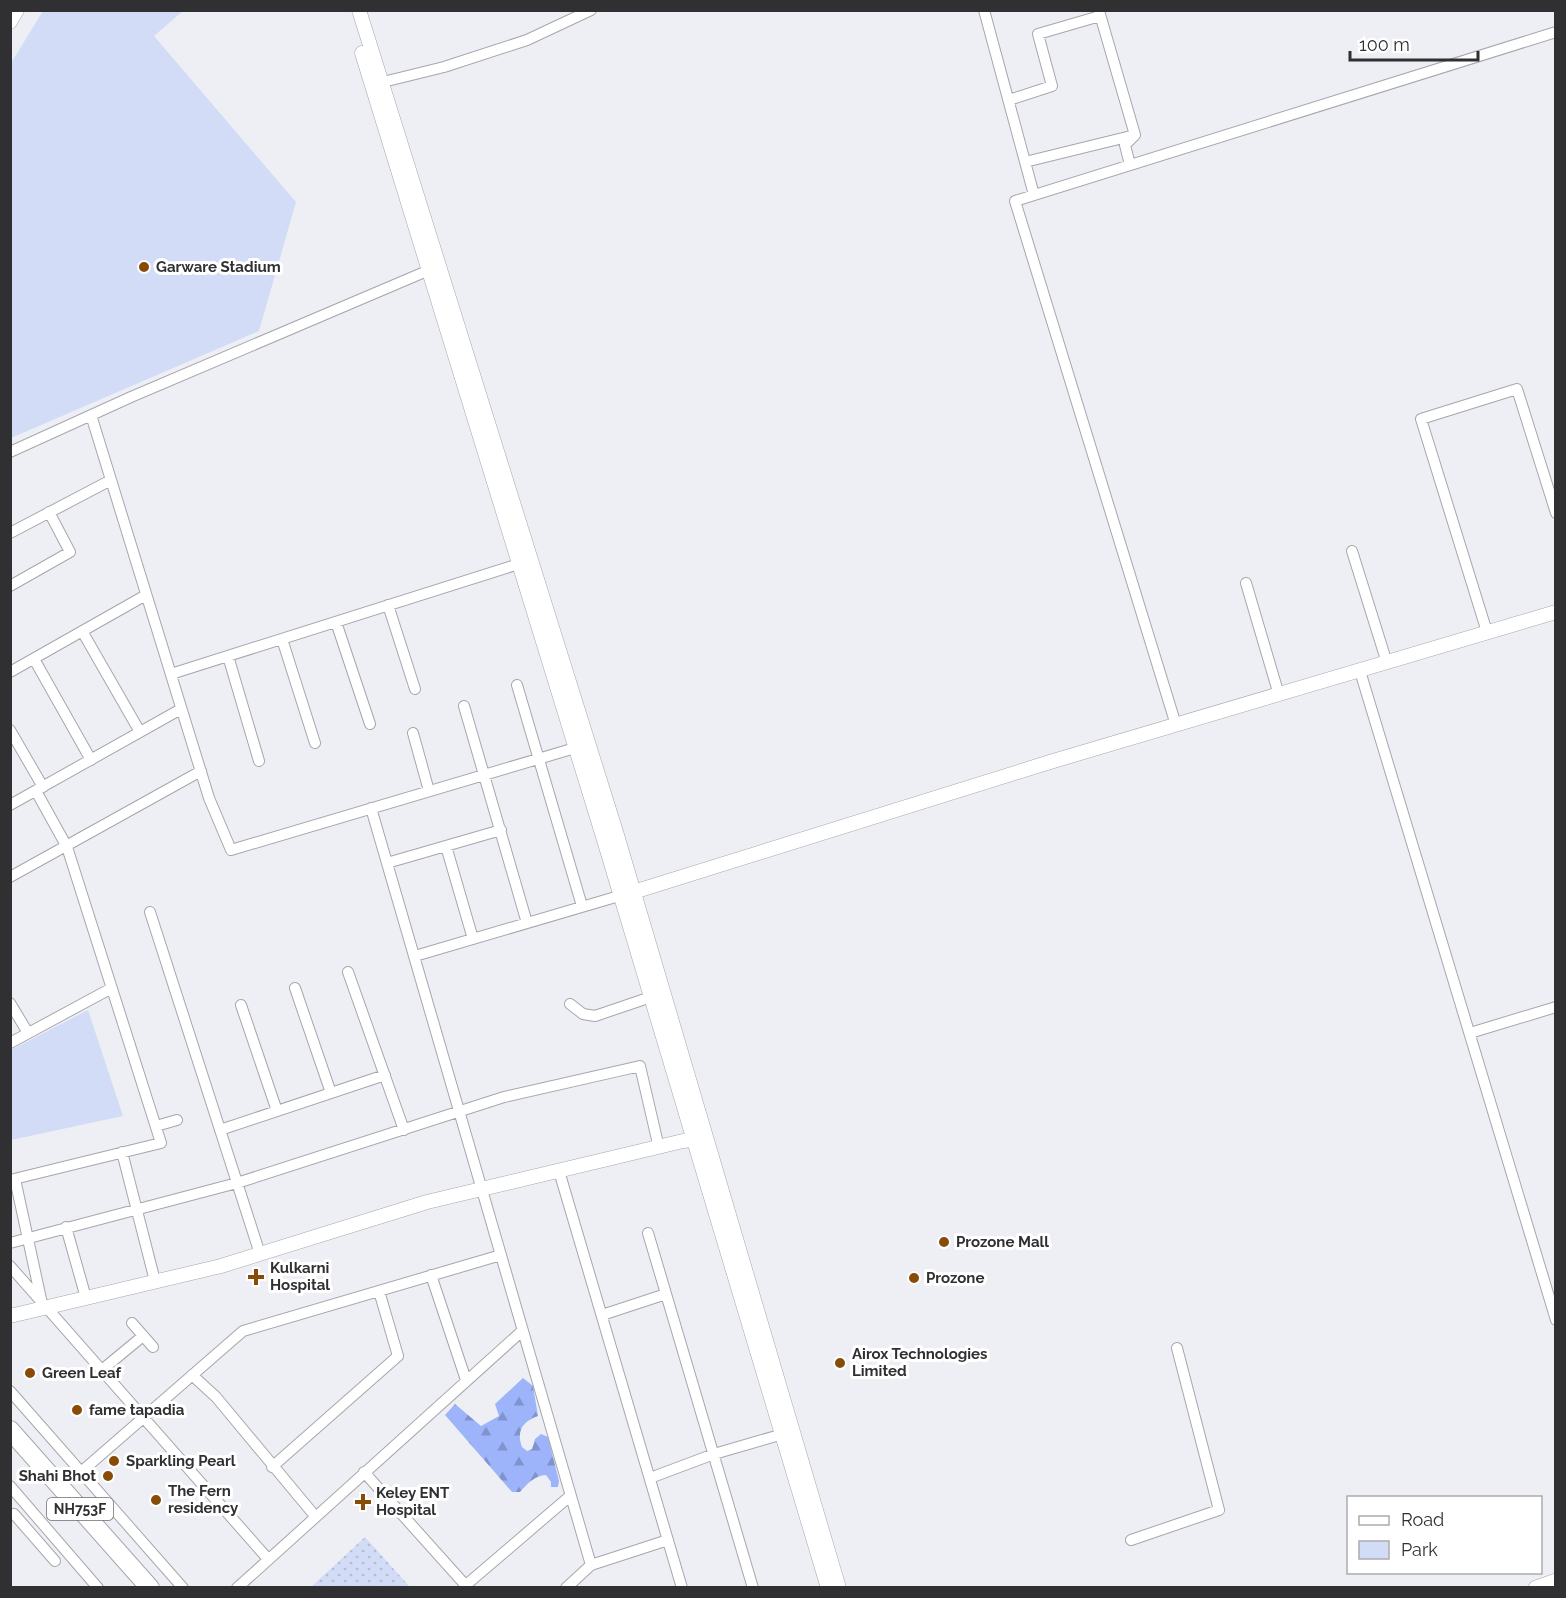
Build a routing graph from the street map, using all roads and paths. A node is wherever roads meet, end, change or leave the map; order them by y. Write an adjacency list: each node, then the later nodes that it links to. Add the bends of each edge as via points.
1 (17, 10): 7 (street)
2 (350, 10): 8 (street)
3 (359, 10): 8 (street)
4 (591, 10): 10 (street, via 527,40)
5 (984, 10): 11 (street)
6 (1099, 13): 11 (street, via 1038,34 1052,86); 12 (street)
7 (10, 22)
8 (360, 29): 10 (street)
9 (1556, 32): 14 (street)
10 (376, 84): 16 (street)
11 (1009, 100): 13 (street)
12 (1135, 135): 13 (street); 14 (street, via 1125,144)
13 (1025, 162): 15 (street)
14 (1130, 165): 15 (street)
15 (1034, 195): 46 (street, via 1015,201)
16 (434, 268): 17 (street); 24 (street)
17 (91, 415): 18 (street); 19 (street)
18 (10, 452)
19 (111, 480): 20 (street); 27 (street)
20 (49, 512): 22 (street); 26 (street, via 70,552)
21 (1556, 513): 32 (street, via 1517,389 1421,420)
22 (10, 533)
23 (1352, 551): 36 (street)
24 (525, 562): 28 (street); 51 (street); 66 (street)
25 (1246, 583): 42 (street)
26 (10, 586)
27 (146, 595): 31 (street); 39 (street)
28 (388, 605): 30 (street); 41 (street)
29 (1556, 612): 32 (street)
30 (336, 622): 33 (street); 45 (street)
31 (82, 631): 35 (street); 47 (street)
32 (1487, 632): 36 (street)
33 (282, 639): 34 (street); 50 (street)
34 (228, 656): 39 (street); 54 (street)
35 (34, 659): 38 (street); 53 (street)
36 (1387, 663): 37 (street)
37 (1360, 671): 42 (street); 82 (street)
38 (10, 672)
39 (171, 674): 44 (street)
40 (517, 685): 52 (street)
41 (416, 689)
42 (1279, 695): 46 (street)
43 (464, 706): 56 (street)
44 (182, 709): 47 (street); 55 (street)
45 (370, 724)
46 (1176, 725): 66 (street)
47 (140, 732): 53 (street)
48 (413, 733): 58 (street)
49 (12, 734): 57 (street)
50 (315, 743)
51 (575, 748): 52 (street); 67 (street)
52 (539, 759): 56 (street); 68 (street)
53 (91, 760): 57 (street)
54 (260, 761)
55 (201, 771): 60 (street, via 231,850); 63 (street)
56 (484, 775): 58 (street); 61 (street)
57 (39, 789): 59 (street); 63 (street)
58 (429, 790): 60 (street)
59 (10, 805)
60 (371, 808): 64 (street)
61 (501, 830): 62 (street); 70 (street)
62 (446, 846): 64 (street); 71 (street)
63 (67, 847): 65 (street); 75 (street)
64 (387, 862): 72 (street)
65 (10, 877)
66 (633, 892): 67 (street); 92 (street)
67 (619, 896): 68 (street); 76 (street)
68 (582, 906): 70 (street)
69 (150, 912): 90 (street)
70 (527, 923): 71 (street)
71 (473, 939): 72 (street)
72 (415, 956): 87 (street)
73 (348, 972): 84 (street)
74 (295, 988): 85 (street)
75 (110, 989): 81 (street); 89 (street)
76 (651, 997): 78 (street, via 595,1016 583,1014); 92 (street)
77 (10, 1003): 81 (street)
78 (570, 1004)
79 (241, 1005): 86 (street)
80 (1556, 1007): 82 (street)
81 (28, 1033): 83 (street)
82 (1470, 1033): 115 (street)
83 (10, 1043)
84 (385, 1075): 85 (street); 91 (street)
85 (331, 1093): 86 (street)
86 (277, 1111): 90 (street)
87 (460, 1112): 91 (street); 93 (street, via 504,1097 640,1066); 98 (street)
88 (177, 1120): 89 (street)
89 (156, 1126): 94 (street, via 161,1143)
90 (220, 1130): 97 (street)
91 (405, 1130): 97 (street)
92 (696, 1136): 93 (street); 127 (street); 155 (street)
93 (659, 1148): 95 (street)
94 (122, 1152): 96 (street); 99 (street)
95 (559, 1171): 98 (street); 113 (street)
96 (13, 1179): 102 (street)
97 (237, 1183): 99 (street); 104 (street)
98 (482, 1189): 104 (street); 105 (street)
99 (137, 1209): 100 (street); 108 (street)
100 (66, 1227): 102 (street); 111 (street)
101 (648, 1233): 110 (street)
102 (29, 1237): 103 (street); 112 (street)
103 (10, 1243)
104 (260, 1254): 108 (street)
105 (501, 1255): 107 (street); 117 (street)
106 (10, 1266): 112 (street)
107 (432, 1275): 109 (street); 123 (street)
108 (155, 1281): 111 (street)
109 (379, 1291): 122 (street, via 243,1331); 130 (street, via 398,1356)
110 (666, 1294): 113 (street); 129 (street)
111 (86, 1298): 112 (street)
112 (45, 1304): 114 (street); 121 (street)
113 (602, 1315): 133 (street)
114 (10, 1316)
115 (1556, 1320)
116 (132, 1323): 118 (street)
117 (522, 1331): 123 (street); 135 (street)
118 (143, 1336): 119 (street); 121 (street)
119 (153, 1347)
120 (1177, 1348): 140 (street, via 1219,1510)
121 (103, 1369): 125 (street)
122 (192, 1375): 125 (street); 130 (street, via 216,1397)
123 (466, 1380): 132 (street)
124 (10, 1391): 131 (street)
125 (145, 1416): 131 (street); 141 (street)
126 (10, 1430): 148 (highway, NH753F)
127 (783, 1434): 129 (street); 154 (street)
128 (10, 1447): 147 (highway, NH753F)
129 (714, 1454): 133 (street); 153 (street)
130 (272, 1467): 138 (street)
131 (81, 1472): 149 (street)
132 (363, 1472): 138 (street); 145 (street)
133 (650, 1478): 139 (street)
134 (10, 1486): 136 (street)
135 (570, 1496): 143 (street); 145 (street)
136 (26, 1504): 137 (street); 146 (street)
137 (12, 1516): 142 (street)
138 (315, 1516): 141 (street)
139 (668, 1540): 143 (street); 152 (street)
140 (1131, 1540)
141 (268, 1559): 150 (street)
142 (55, 1561)
143 (591, 1565): 151 (street)
144 (1556, 1581): 156 (main road)
145 (467, 1586)
146 (98, 1587)
147 (135, 1587)
148 (150, 1587)
149 (183, 1587)
150 (237, 1587)
151 (566, 1587)
152 (682, 1587)
153 (753, 1587)
154 (828, 1587)
155 (839, 1587)
156 (1536, 1587)

